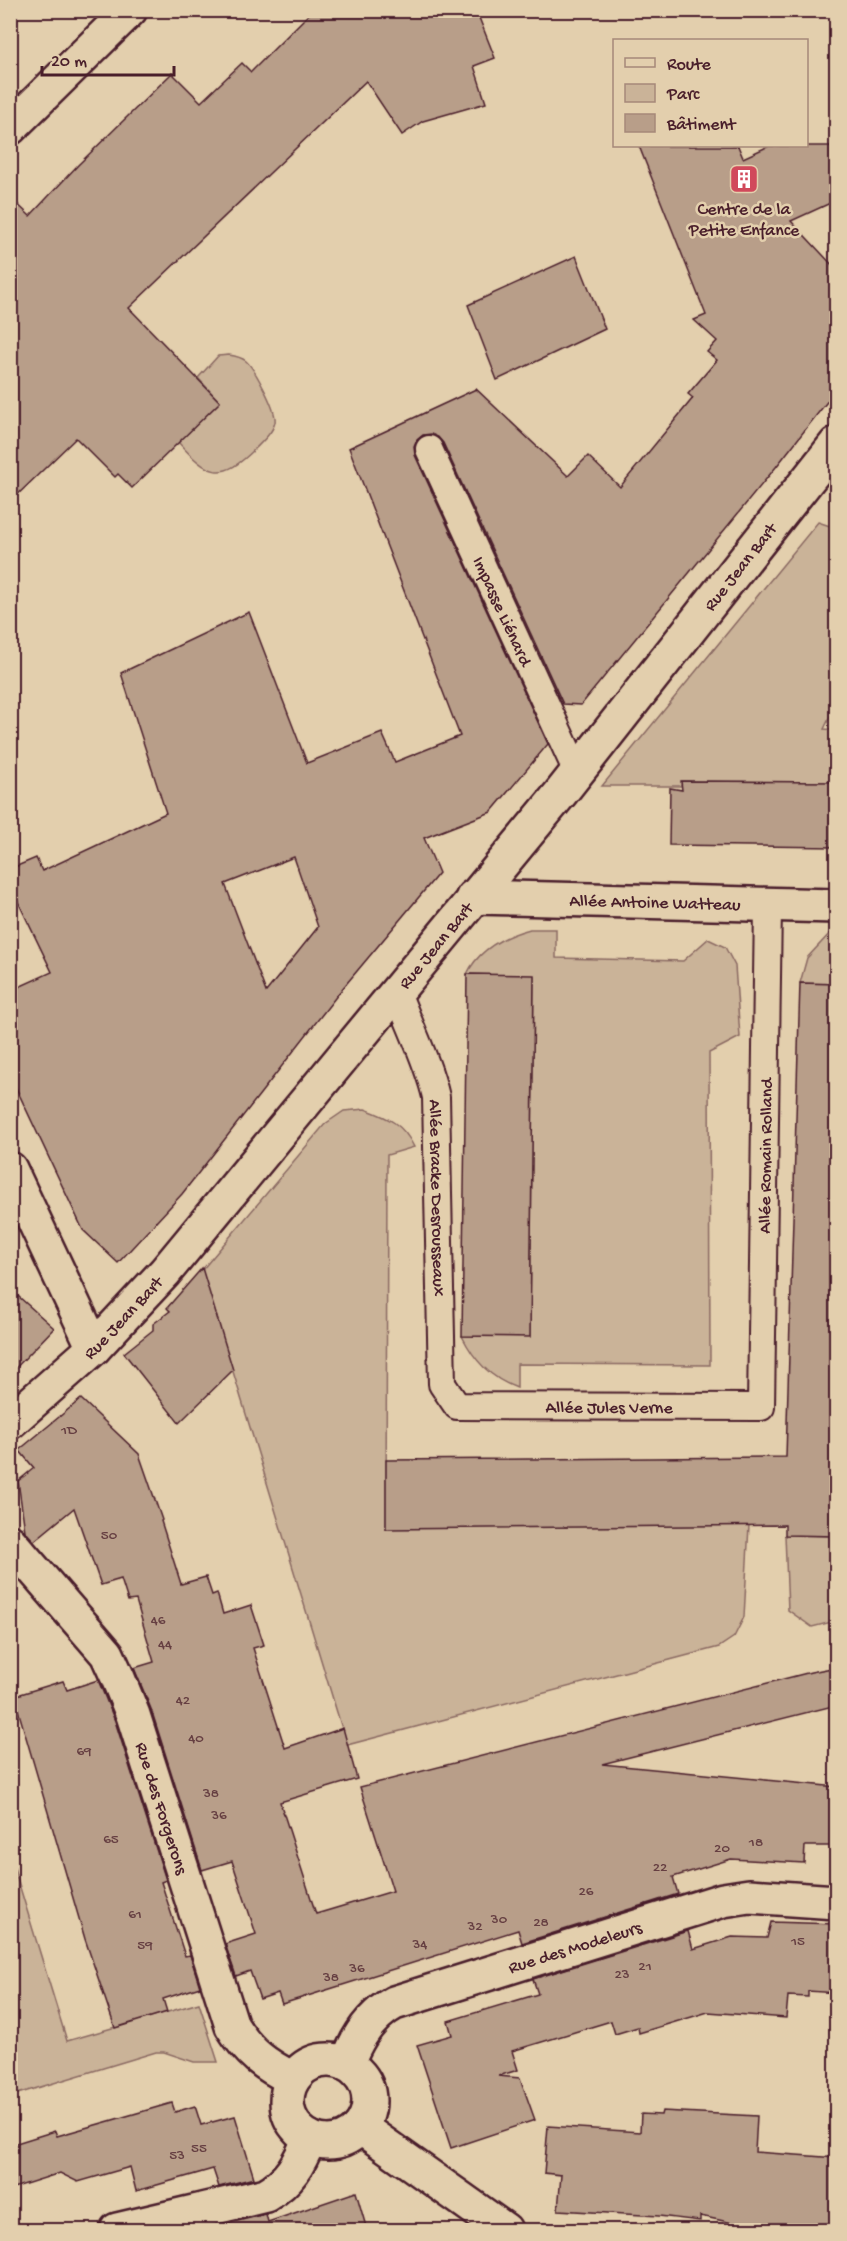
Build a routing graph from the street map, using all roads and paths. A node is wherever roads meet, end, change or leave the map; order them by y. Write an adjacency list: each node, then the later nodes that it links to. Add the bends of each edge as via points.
1 (130, 10): 2 (street)
2 (10, 128)
3 (837, 444): 5 (street, Rue Jean Bart)
4 (429, 448): 5 (lane, Impasse Liénard)
5 (577, 772): 6 (street, Rue Jean Bart)
6 (473, 897): 7 (street, Allée Antoine Watteau); 9 (street, Rue Jean Bart)
7 (768, 906): 8 (street, Allée Antoine Watteau); 13 (lane, Allée Romain Rolland)
8 (837, 906)
9 (397, 992): 11 (street, Rue Jean Bart, via 165,1272); 12 (lane, Allée Bracke Desrousseaux, via 431,1076 435,1098 442,1384)
10 (10, 1169): 11 (street)
11 (94, 1348): 14 (street, Rue Jean Bart)
12 (457, 1406): 13 (lane, Allée Jules Verne)
13 (761, 1407)
14 (10, 1422)
15 (10, 1542): 18 (street, Rue des Forgerons, via 107,1654 133,1715 232,2026 258,2059)
16 (837, 1902): 17 (street, Rue des Modeleurs, via 749,1896 723,1900 394,2003 366,2026)
17 (347, 2064): 18 (street, via 321,2060); 19 (street, via 361,2076 368,2092 368,2111)
18 (293, 2079): 20 (street, via 288,2107 295,2125)
19 (360, 2127): 20 (street, via 340,2140); 22 (street)
20 (310, 2138): 21 (street, via 282,2186 266,2195)
21 (117, 2230)
22 (505, 2230)

